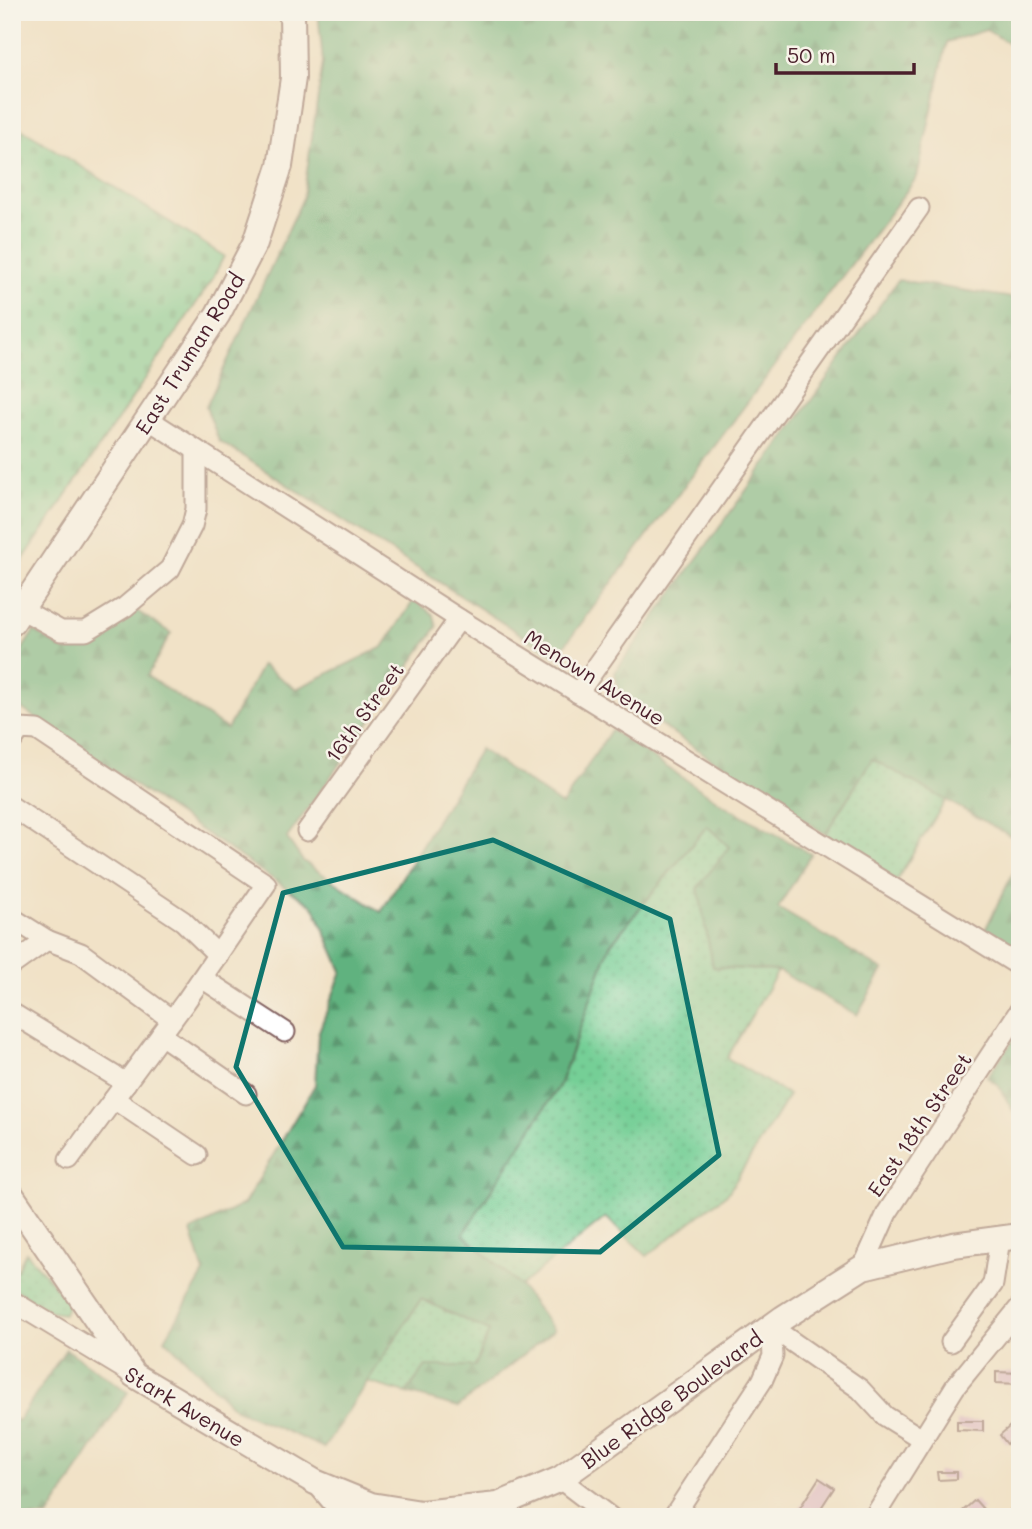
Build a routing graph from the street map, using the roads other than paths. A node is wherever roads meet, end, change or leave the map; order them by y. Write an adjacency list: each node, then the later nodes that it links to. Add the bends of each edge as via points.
1 (292, 12): 3 (main road, East Truman Road, via 293,78 280,166 255,243 218,314)
2 (919, 208): 7 (street)
3 (148, 419): 4 (street, Menown Avenue); 5 (main road, East Truman Road)
4 (196, 450): 5 (street, via 196,509 170,569 125,607 86,631 61,631); 6 (street, Menown Avenue)
5 (17, 616)
6 (459, 619): 7 (street, Menown Avenue); 10 (street, 16th Street)
7 (578, 693): 15 (street, Menown Avenue)
8 (16, 735): 13 (street, via 37,730 266,884)
9 (12, 807): 13 (street, via 183,921)
10 (307, 831)
11 (12, 918): 12 (street)
12 (47, 940): 14 (street); 19 (street, via 81,953)
13 (218, 955): 16 (street)
14 (12, 965)
15 (1020, 970)
16 (202, 978): 19 (street); 20 (street)
17 (1020, 1010): 28 (street, East 18th Street, via 887,1213)
18 (12, 1013): 21 (street)
19 (167, 1028): 21 (street); 22 (street)
20 (285, 1032)
21 (126, 1083): 23 (street)
22 (246, 1094)
23 (114, 1099): 24 (street); 25 (street)
24 (197, 1155)
25 (69, 1160)
26 (12, 1196): 33 (main road)
27 (1010, 1237): 28 (main road, Blue Ridge Boulevard, via 953,1245); 32 (street, via 993,1283)
28 (863, 1267): 31 (main road, Blue Ridge Boulevard)
29 (12, 1301): 33 (street, Stark Avenue)
30 (1020, 1307): 34 (street, via 955,1387)
31 (771, 1327): 34 (street); 35 (main road, Blue Ridge Boulevard); 40 (street, via 773,1356 762,1381)
32 (951, 1342)
33 (134, 1375): 36 (main road, Stark Avenue)
34 (922, 1439): 41 (street)
35 (560, 1479): 37 (main road, Blue Ridge Boulevard, via 498,1505); 39 (street)
36 (315, 1482): 37 (main road, Blue Ridge Boulevard, via 371,1505); 38 (street, Stark Avenue, via 337,1508)
37 (442, 1514)
38 (352, 1517)
39 (610, 1517)
40 (673, 1517)
41 (874, 1517)

